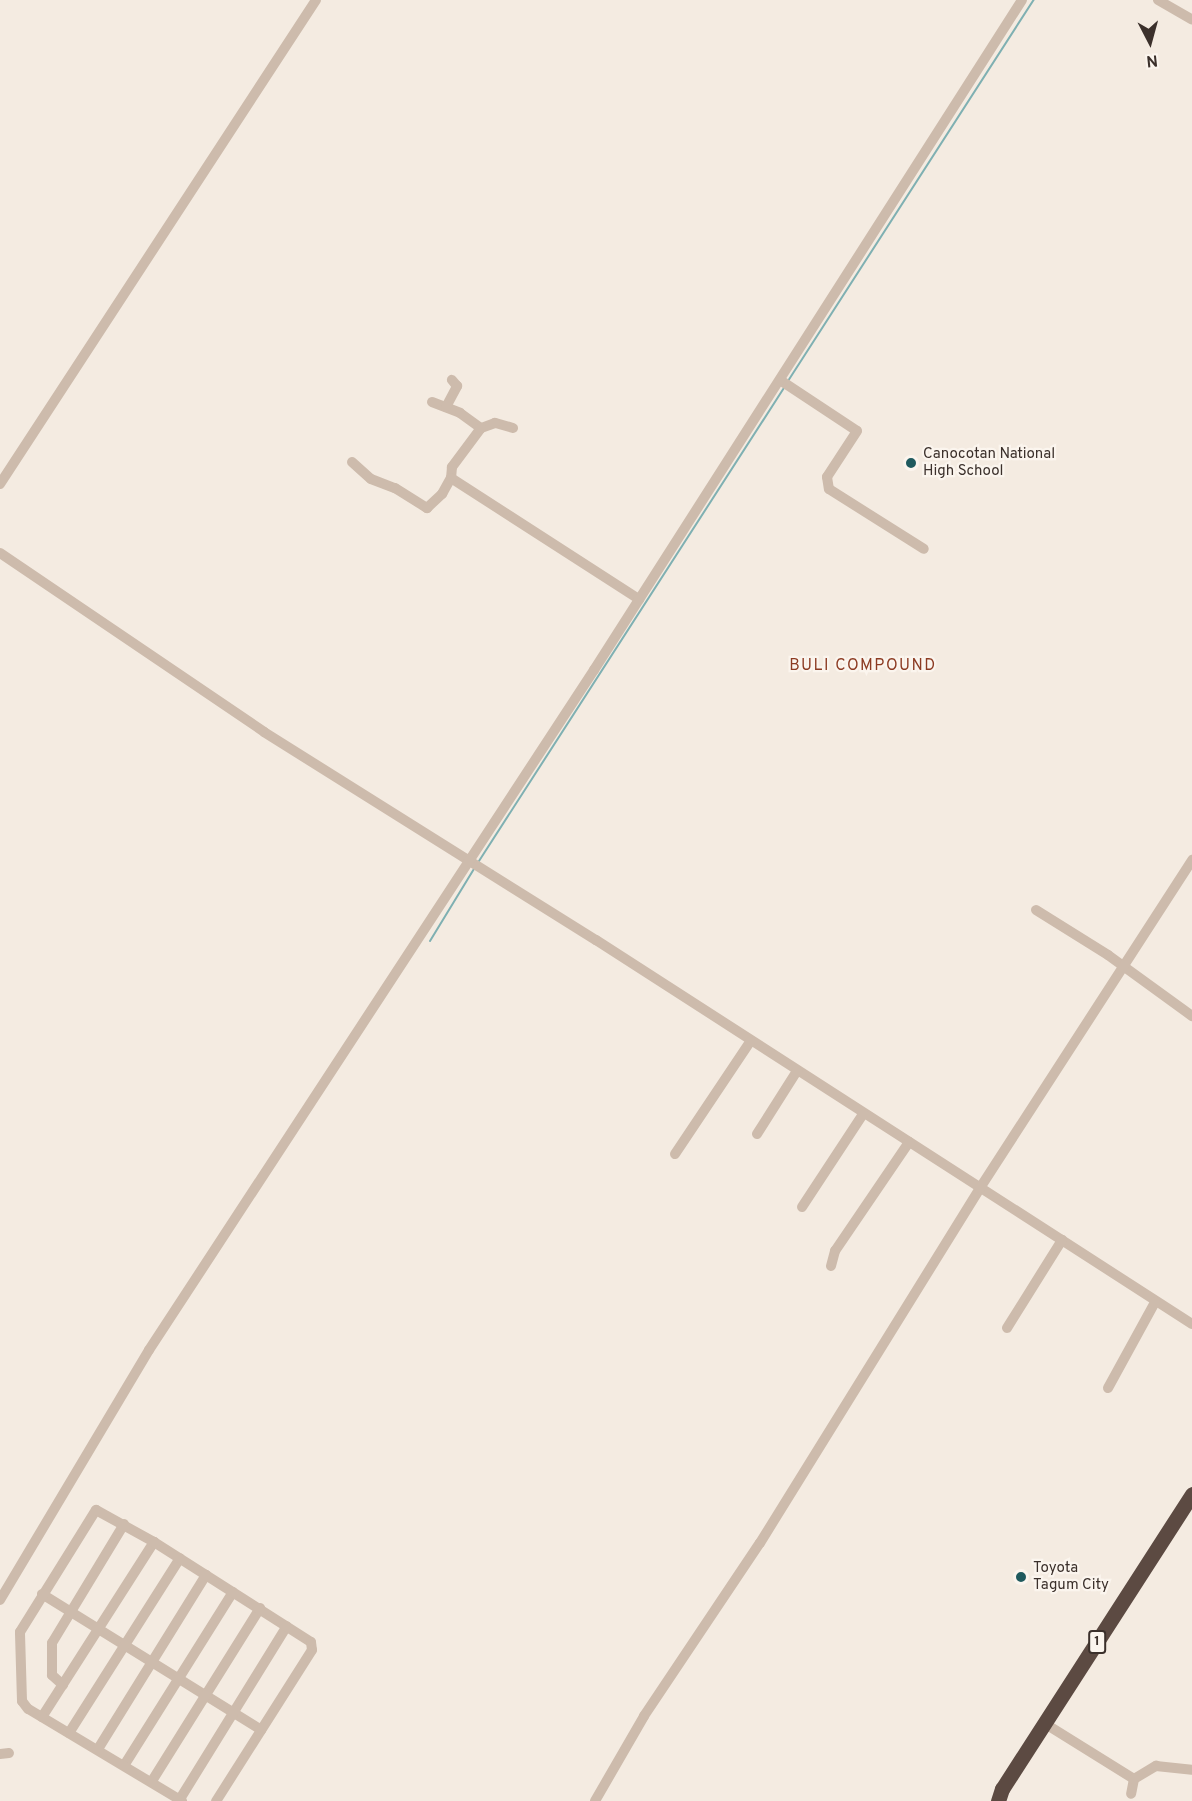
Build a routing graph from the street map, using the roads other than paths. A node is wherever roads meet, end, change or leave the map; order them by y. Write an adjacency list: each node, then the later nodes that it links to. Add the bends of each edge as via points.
1 (316, 0): 13 (street)
2 (1022, 0): 6 (street)
3 (1158, 0): 4 (street)
4 (1192, 20)
5 (453, 380): 8 (street, via 457,386)
6 (780, 380): 14 (street, via 857,431 827,477 829,489); 16 (street)
7 (432, 402): 8 (street)
8 (446, 407): 9 (street)
9 (481, 428): 10 (street, via 495,423); 12 (street, via 452,467)
10 (513, 428)
11 (352, 462): 12 (street, via 371,479 395,488 427,508)
12 (451, 478): 16 (street)
13 (0, 484)
14 (924, 549)
15 (0, 553): 18 (street, via 270,736)
16 (639, 599): 18 (street)
17 (1192, 860): 20 (street)
18 (470, 861): 22 (street); 43 (street, via 142,1360)
19 (1036, 910): 20 (street)
20 (1124, 969): 21 (street); 28 (street)
21 (1192, 1016)
22 (750, 1042): 23 (street); 27 (street)
23 (797, 1071): 24 (street); 25 (street)
24 (863, 1114): 26 (street); 29 (street)
25 (757, 1134)
26 (909, 1142): 28 (street); 31 (street, via 835,1251)
27 (675, 1154)
28 (980, 1188): 30 (street); 67 (street, via 803,1475 644,1716)
29 (802, 1207)
30 (1062, 1240): 32 (street); 34 (street)
31 (831, 1266)
32 (1155, 1302): 33 (street); 35 (street)
33 (1192, 1324)
34 (1007, 1329)
35 (1108, 1388)
36 (1192, 1494): 55 (highway, 1)
37 (124, 1524): 38 (street); 42 (street, via 104,1512 93,1512); 45 (street)
38 (154, 1542): 39 (street); 47 (street)
39 (180, 1558): 40 (street); 48 (street)
40 (206, 1575): 41 (street); 49 (street)
41 (233, 1592): 44 (street); 50 (street)
42 (42, 1594): 45 (street); 54 (street, via 18,1640 22,1701)
43 (0, 1600)
44 (260, 1608): 46 (street); 52 (street)
45 (70, 1612): 47 (street); 51 (street, via 50,1650 52,1675)
46 (287, 1626): 53 (street); 56 (street, via 308,1639 313,1647)
47 (98, 1629): 48 (street); 51 (street)
48 (124, 1646): 49 (street); 57 (street)
49 (149, 1662): 50 (street); 58 (street)
50 (177, 1678): 52 (street); 59 (street)
51 (63, 1685): 54 (street)
52 (206, 1695): 53 (street); 62 (street)
53 (232, 1713): 56 (street); 65 (street)
54 (42, 1717): 57 (street)
55 (1044, 1723): 61 (street); 64 (highway, 1)
56 (261, 1730): 66 (street)
57 (69, 1733): 58 (street)
58 (98, 1749): 59 (street)
59 (126, 1764): 62 (street)
60 (1192, 1770): 61 (street, via 1156,1766)
61 (1134, 1779): 63 (street)
62 (152, 1781): 65 (street)
63 (1131, 1794)
64 (1000, 1795): 68 (highway, 1)
65 (181, 1800)
66 (216, 1801)
67 (595, 1801)
68 (990, 1801)

